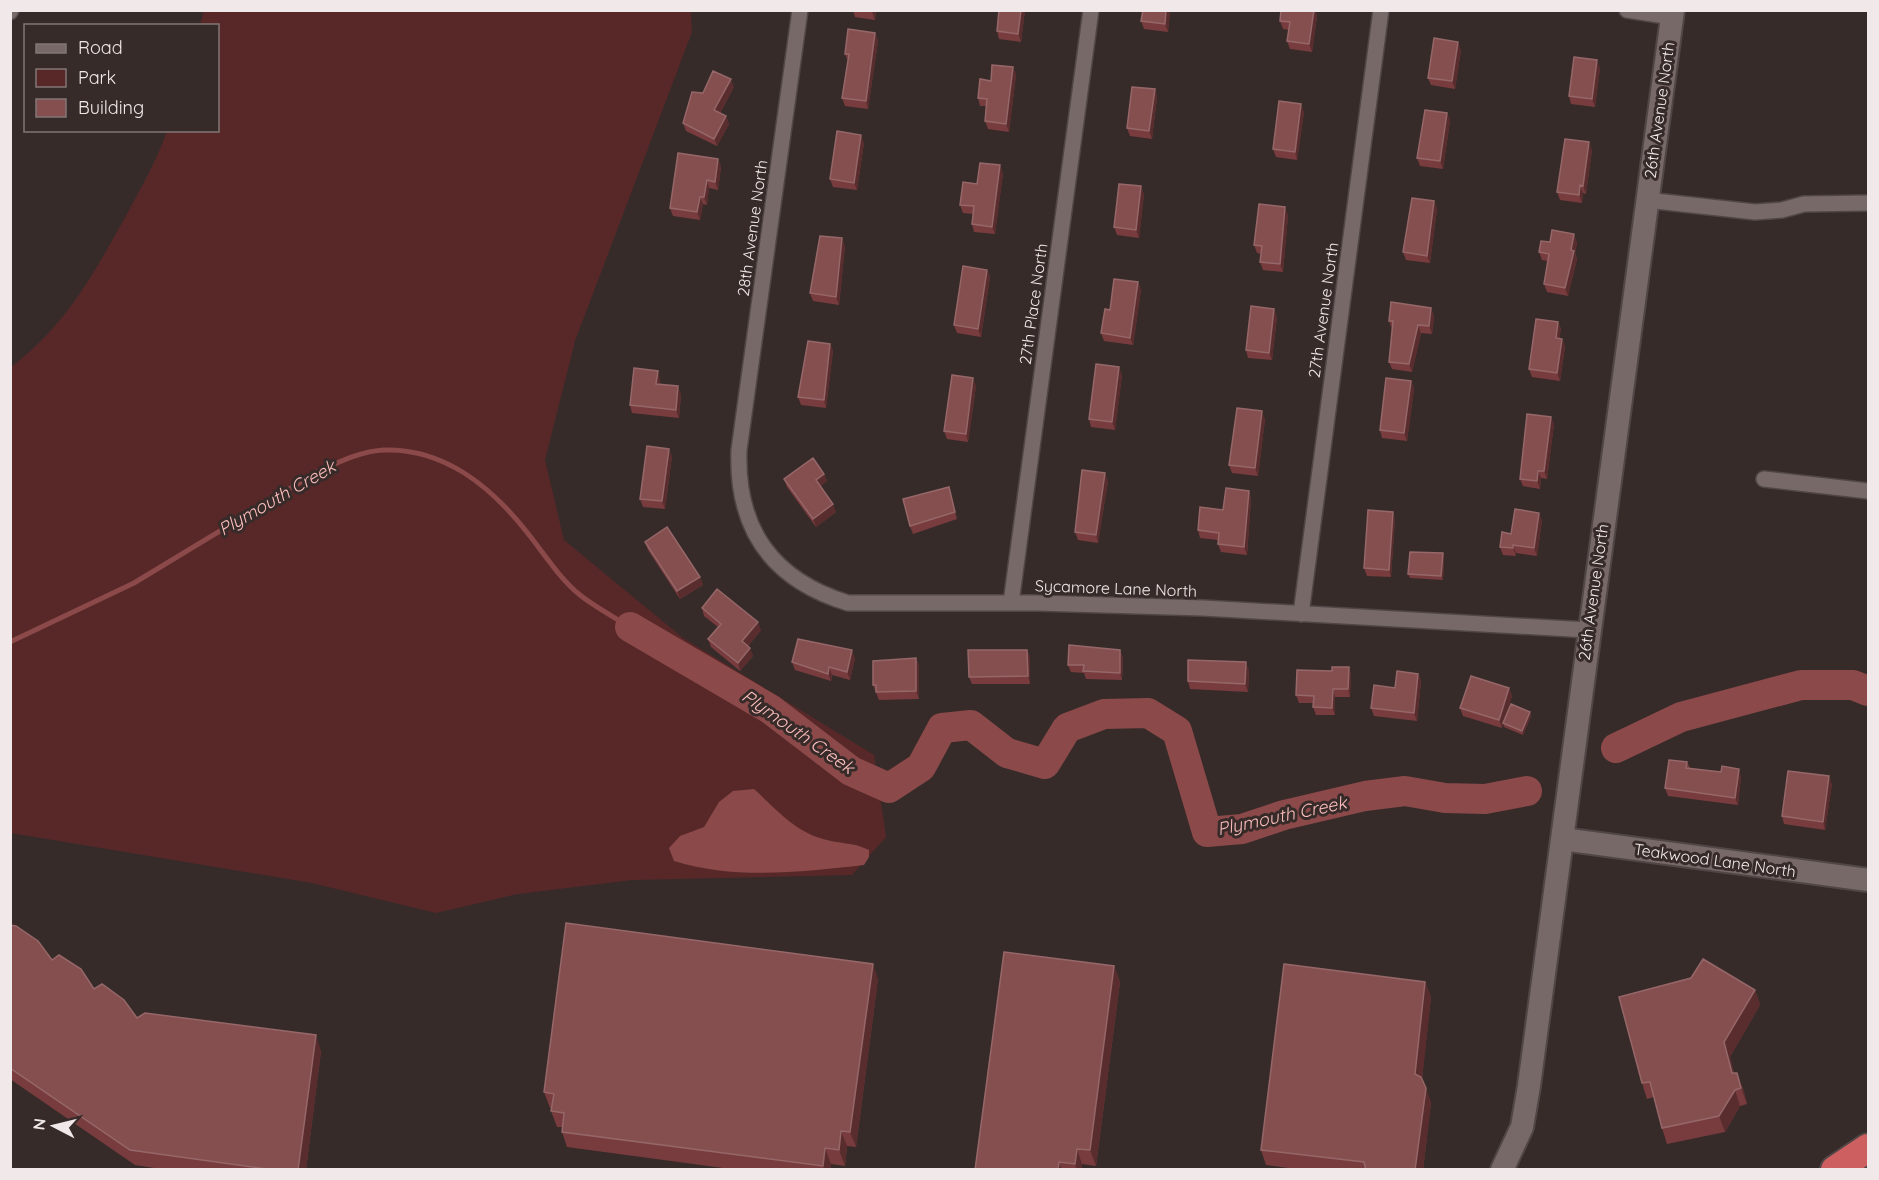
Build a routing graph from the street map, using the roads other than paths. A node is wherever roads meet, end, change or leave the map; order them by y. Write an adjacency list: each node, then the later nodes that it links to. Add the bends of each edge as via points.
1 (800, 10): 8 (street, 28th Avenue North)
2 (1091, 10): 11 (street, 27th Place North)
3 (1381, 10): 12 (street, 27th Avenue North)
4 (1627, 10): 5 (street)
5 (1672, 14): 6 (street, 26th Avenue North)
6 (1646, 200): 7 (street, via 1755,212 1804,204); 13 (street, 26th Avenue North)
7 (1869, 203)
8 (740, 450): 11 (street, Sycamore Lane North, via 738,476 751,525 763,548 801,584 848,603)
9 (1764, 479): 10 (street)
10 (1869, 491)
11 (1011, 603): 12 (street, Sycamore Lane North)
12 (1301, 614): 13 (street, Sycamore Lane North)
13 (1588, 630): 14 (street, 26th Avenue North)
14 (1562, 839): 15 (street, Teakwood Lane North); 17 (street, 26th Avenue North, via 1522,1127)
15 (1869, 880)
16 (1869, 1148): 18 (highway)
17 (1502, 1170)
18 (1835, 1170)

